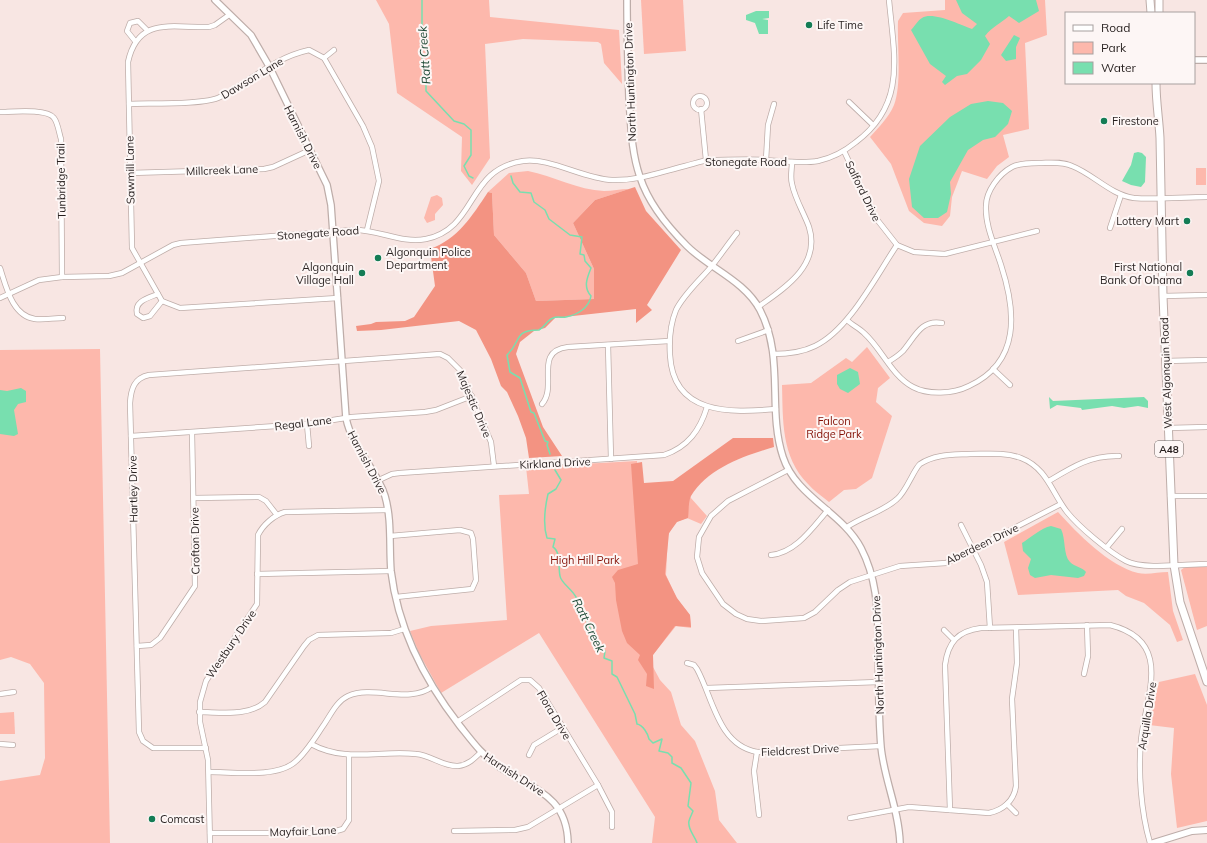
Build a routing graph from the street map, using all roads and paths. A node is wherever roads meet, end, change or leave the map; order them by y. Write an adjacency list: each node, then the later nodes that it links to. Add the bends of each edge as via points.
1 (215, 0): 8 (street, Harnish Drive)
2 (626, 0): 29 (street, North Huntington Drive, via 631,142)
3 (889, 0): 22 (street, Stonegate Road, via 894,82 887,107)
4 (1150, 0): 6 (main road)
5 (1159, 0): 7 (main road)
6 (1151, 12)
7 (1159, 12)
8 (229, 15): 9 (street, via 209,27 167,27); 15 (street, Harnish Drive, via 251,35)
9 (147, 30): 10 (street, Sawmill Lane); 10 (street, via 138,21 130,23 127,31)
10 (135, 41): 18 (street, Sawmill Lane, via 128,62)
11 (334, 50): 12 (street)
12 (324, 58): 15 (street, Dawson Lane, via 309,50); 34 (street, via 363,126 372,147 379,181)
13 (1195, 60): 14 (street)
14 (1207, 60)
15 (269, 66): 18 (street, Dawson Lane, via 219,98 206,101); 23 (street, Harnish Drive)
16 (1156, 84): 31 (main road, West Algonquin Road / A48)
17 (849, 102): 22 (street)
18 (129, 104): 28 (street, Sawmill Lane)
19 (774, 104): 26 (street, via 768,125)
20 (701, 109): 25 (street)
21 (0, 112): 43 (street, Tunbridge Trail, via 36,111 50,115 59,129)
22 (873, 125): 24 (street, Stonegate Road)
23 (310, 150): 28 (street, Millcreek Lane, via 264,169); 35 (street, Harnish Drive, via 327,185)
24 (844, 151): 27 (street, Stonegate Road, via 819,161); 39 (street, Salford Drive, via 875,217)
25 (706, 160): 26 (street, Stonegate Road); 29 (street, Stonegate Road)
26 (766, 160): 27 (street, Stonegate Road)
27 (792, 162): 51 (street, via 792,183 811,235 811,252 800,273 787,287)
28 (130, 173): 40 (street, Sawmill Lane, via 132,248)
29 (640, 178): 34 (street, Stonegate Road, via 613,180 590,177 540,161 514,163 501,167 482,184 462,217 439,235 422,240 408,240); 41 (street, North Huntington Drive, via 652,202 671,229 689,248)
30 (1121, 194): 31 (street, via 1134,198); 33 (street); 38 (street, via 1070,165 1048,163 1014,166 1004,171 996,181 985,205)
31 (1161, 197): 32 (street); 47 (main road, West Algonquin Road / A48)
32 (1207, 197)
33 (1110, 228)
34 (367, 230): 35 (street, Stonegate Road)
35 (332, 231): 40 (street, Stonegate Road, via 181,243); 49 (street, Harnish Drive)
36 (1037, 231): 38 (street)
37 (737, 233): 41 (street)
38 (993, 241): 39 (street, via 945,254 914,252); 64 (street, via 1008,289 1011,326 1009,345)
39 (896, 245): 53 (street)
40 (140, 264): 43 (street, Stonegate Road, via 109,276); 45 (street, Sawmill Lane)
41 (712, 266): 51 (street, North Huntington Drive, via 740,287); 56 (street, via 676,310)
42 (0, 268): 44 (street)
43 (62, 277): 44 (street, Stonegate Road, via 40,280)
44 (9, 293): 48 (street, Stonegate Road); 52 (street, via 15,306 28,317)
45 (158, 294): 50 (street, Sawmill Lane); 50 (street, via 140,303 136,308 138,314 142,318 150,316)
46 (1207, 295): 47 (street)
47 (1163, 296): 60 (main road, West Algonquin Road / A48)
48 (0, 298)
49 (338, 298): 50 (street, via 186,309); 62 (street, Harnish Drive)
50 (162, 301)
51 (758, 307): 55 (street, North Huntington Drive)
52 (63, 318)
53 (847, 320): 59 (street, via 830,337 814,347 788,354); 63 (street, via 865,333)
54 (942, 323): 63 (street, via 930,322 923,327 902,352)
55 (769, 330): 57 (street); 59 (street, North Huntington Drive)
56 (669, 341): 58 (street); 68 (street, via 672,371 678,386 687,396)
57 (738, 341)
58 (608, 344): 67 (street, via 562,347 554,352 548,361 548,395); 78 (street)
59 (773, 354): 69 (street, North Huntington Drive)
60 (1166, 360): 61 (street); 73 (main road, West Algonquin Road / A48)
61 (1207, 360)
62 (342, 361): 66 (street, Majestic Drive, via 440,354 455,363); 70 (street, Harnish Drive); 75 (street, Hartley Drive, via 144,376 136,381 131,393)
63 (888, 362): 64 (street, via 898,377 906,383 923,391 933,392 961,390)
64 (993, 369): 65 (street)
65 (1010, 385)
66 (472, 396): 70 (street, Regal Lane, via 436,410); 79 (street, Majestic Drive, via 491,442)
67 (542, 404)
68 (708, 407): 69 (street, via 728,411); 78 (street, Kirkland Drive, via 694,436 678,449 657,456)
69 (776, 409): 80 (street, North Huntington Drive, via 780,449)
70 (346, 418): 71 (street, Regal Lane); 81 (street, Harnish Drive, via 350,435)
71 (307, 424): 74 (street, Regal Lane); 76 (street)
72 (1207, 427): 73 (street)
73 (1168, 428): 83 (main road, West Algonquin Road / A48)
74 (192, 433): 75 (street, Regal Lane); 85 (street, Crofton Drive)
75 (131, 436): 109 (street, Hartley Drive)
76 (309, 446)
77 (1118, 456): 82 (street, via 1091,458)
78 (611, 459): 79 (street, Kirkland Drive)
79 (494, 466): 81 (street, Kirkland Drive, via 392,474)
80 (788, 470): 88 (street, North Huntington Drive, via 800,485); 101 (street, Aberdeen Drive, via 728,501 711,516 702,530 697,551 699,565 723,604 732,612 747,619 798,619 815,612 844,585)
81 (379, 480): 87 (street, Harnish Drive)
82 (1049, 481): 86 (street); 91 (street, via 1035,466 1017,456 943,455 919,465 903,493 889,506 859,518)
83 (1170, 496): 84 (street); 97 (main road, West Algonquin Road / A48)
84 (1207, 496)
85 (194, 498): 89 (street, via 259,497 266,501); 109 (street, Crofton Drive, via 195,586 160,638 151,644)
86 (1061, 504): 94 (street, via 1074,521); 95 (street, Aberdeen Drive)
87 (388, 510): 89 (street, via 291,512); 93 (street, Harnish Drive)
88 (828, 510): 91 (street, North Huntington Drive); 96 (street, via 803,538 784,551)
89 (277, 515): 100 (street, Westbury Drive, via 258,534)
90 (961, 525): 95 (street)
91 (847, 527): 101 (street, North Huntington Drive, via 859,544)
92 (1122, 529): 94 (street)
93 (390, 536): 99 (street, Harnish Drive); 102 (street, via 460,530 471,533 473,538 476,580 472,589)
94 (1108, 547): 97 (street, via 1125,560 1139,565)
95 (973, 549): 101 (street, Aberdeen Drive, via 946,563 900,566); 104 (street, via 988,582)
96 (771, 554)
97 (1174, 564): 98 (street); 113 (main road, West Algonquin Road / A48, via 1180,602)
98 (1207, 564)
99 (391, 571): 100 (street); 102 (street, Harnish Drive)
100 (257, 574): 118 (street, Westbury Drive, via 255,608 206,681 201,694)
101 (872, 574): 112 (street, North Huntington Drive, via 877,602)
102 (396, 597): 106 (street, Harnish Drive)
103 (1087, 625): 105 (street, Arquilla Drive); 111 (street, via 1088,656); 146 (street, Arquilla Drive, via 1110,625 1127,631 1142,643 1151,662 1152,679 1141,754 1143,811)
104 (990, 628): 105 (street, Arquilla Drive); 108 (street, Arquilla Drive, via 969,630)
105 (1016, 628): 132 (street, via 1017,663 1012,699 1016,786)
106 (404, 630): 114 (street, Harnish Drive); 118 (street, via 391,634 318,635 304,646 261,706 245,711)
107 (944, 630): 108 (street)
108 (953, 640): 135 (street, via 948,649 945,665)
109 (137, 646): 125 (street, Hartley Drive, via 138,726 143,741 158,749)
110 (687, 662): 115 (street, Fieldcrest Drive, via 694,665)
111 (1084, 674)
112 (880, 682): 115 (street); 124 (street, North Huntington Drive)
113 (1207, 682)
114 (432, 687): 119 (street, Harnish Drive); 122 (street, via 414,693 360,694 347,697 336,706)
115 (707, 688): 127 (street, Fieldcrest Drive, via 727,735 738,746)
116 (14, 692): 117 (street)
117 (0, 694)
118 (199, 712): 125 (street, Westbury Drive)
119 (457, 722): 120 (street, Flora Drive, via 510,686 521,680 530,680 539,688); 126 (street, Harnish Drive)
120 (562, 728): 129 (street, via 534,745); 131 (street, Flora Drive)
121 (0, 744): 123 (street)
122 (311, 744): 128 (street, via 329,752); 130 (street, via 296,762 278,770)
123 (13, 745)
124 (881, 746): 127 (street, Fieldcrest Drive); 133 (street, North Huntington Drive)
125 (206, 748): 130 (street, Westbury Drive)
126 (481, 752): 128 (street, via 470,763 454,766 415,753); 134 (street, Harnish Drive, via 498,766 541,791)
127 (756, 752): 137 (street, via 754,771)
128 (349, 755): 142 (street, Mayfair Lane, via 350,814 343,829 333,832)
129 (529, 755)
130 (209, 772): 142 (street, Westbury Drive)
131 (598, 785): 134 (street); 139 (street, Flora Drive, via 612,812)
132 (1007, 804): 135 (street, via 989,813); 136 (street)
133 (894, 808): 135 (street); 138 (street); 145 (street, North Huntington Drive)
134 (559, 809): 141 (street, via 521,829); 144 (street, Harnish Drive, via 565,823)
135 (950, 810)
136 (1016, 813)
137 (759, 815)
138 (850, 818)
139 (612, 827)
140 (1207, 830): 146 (main road, via 1192,831)
141 (454, 831)
142 (210, 833): 143 (street, Westbury Drive)
143 (210, 843)
144 (568, 843)
145 (900, 843)
146 (1152, 843)

